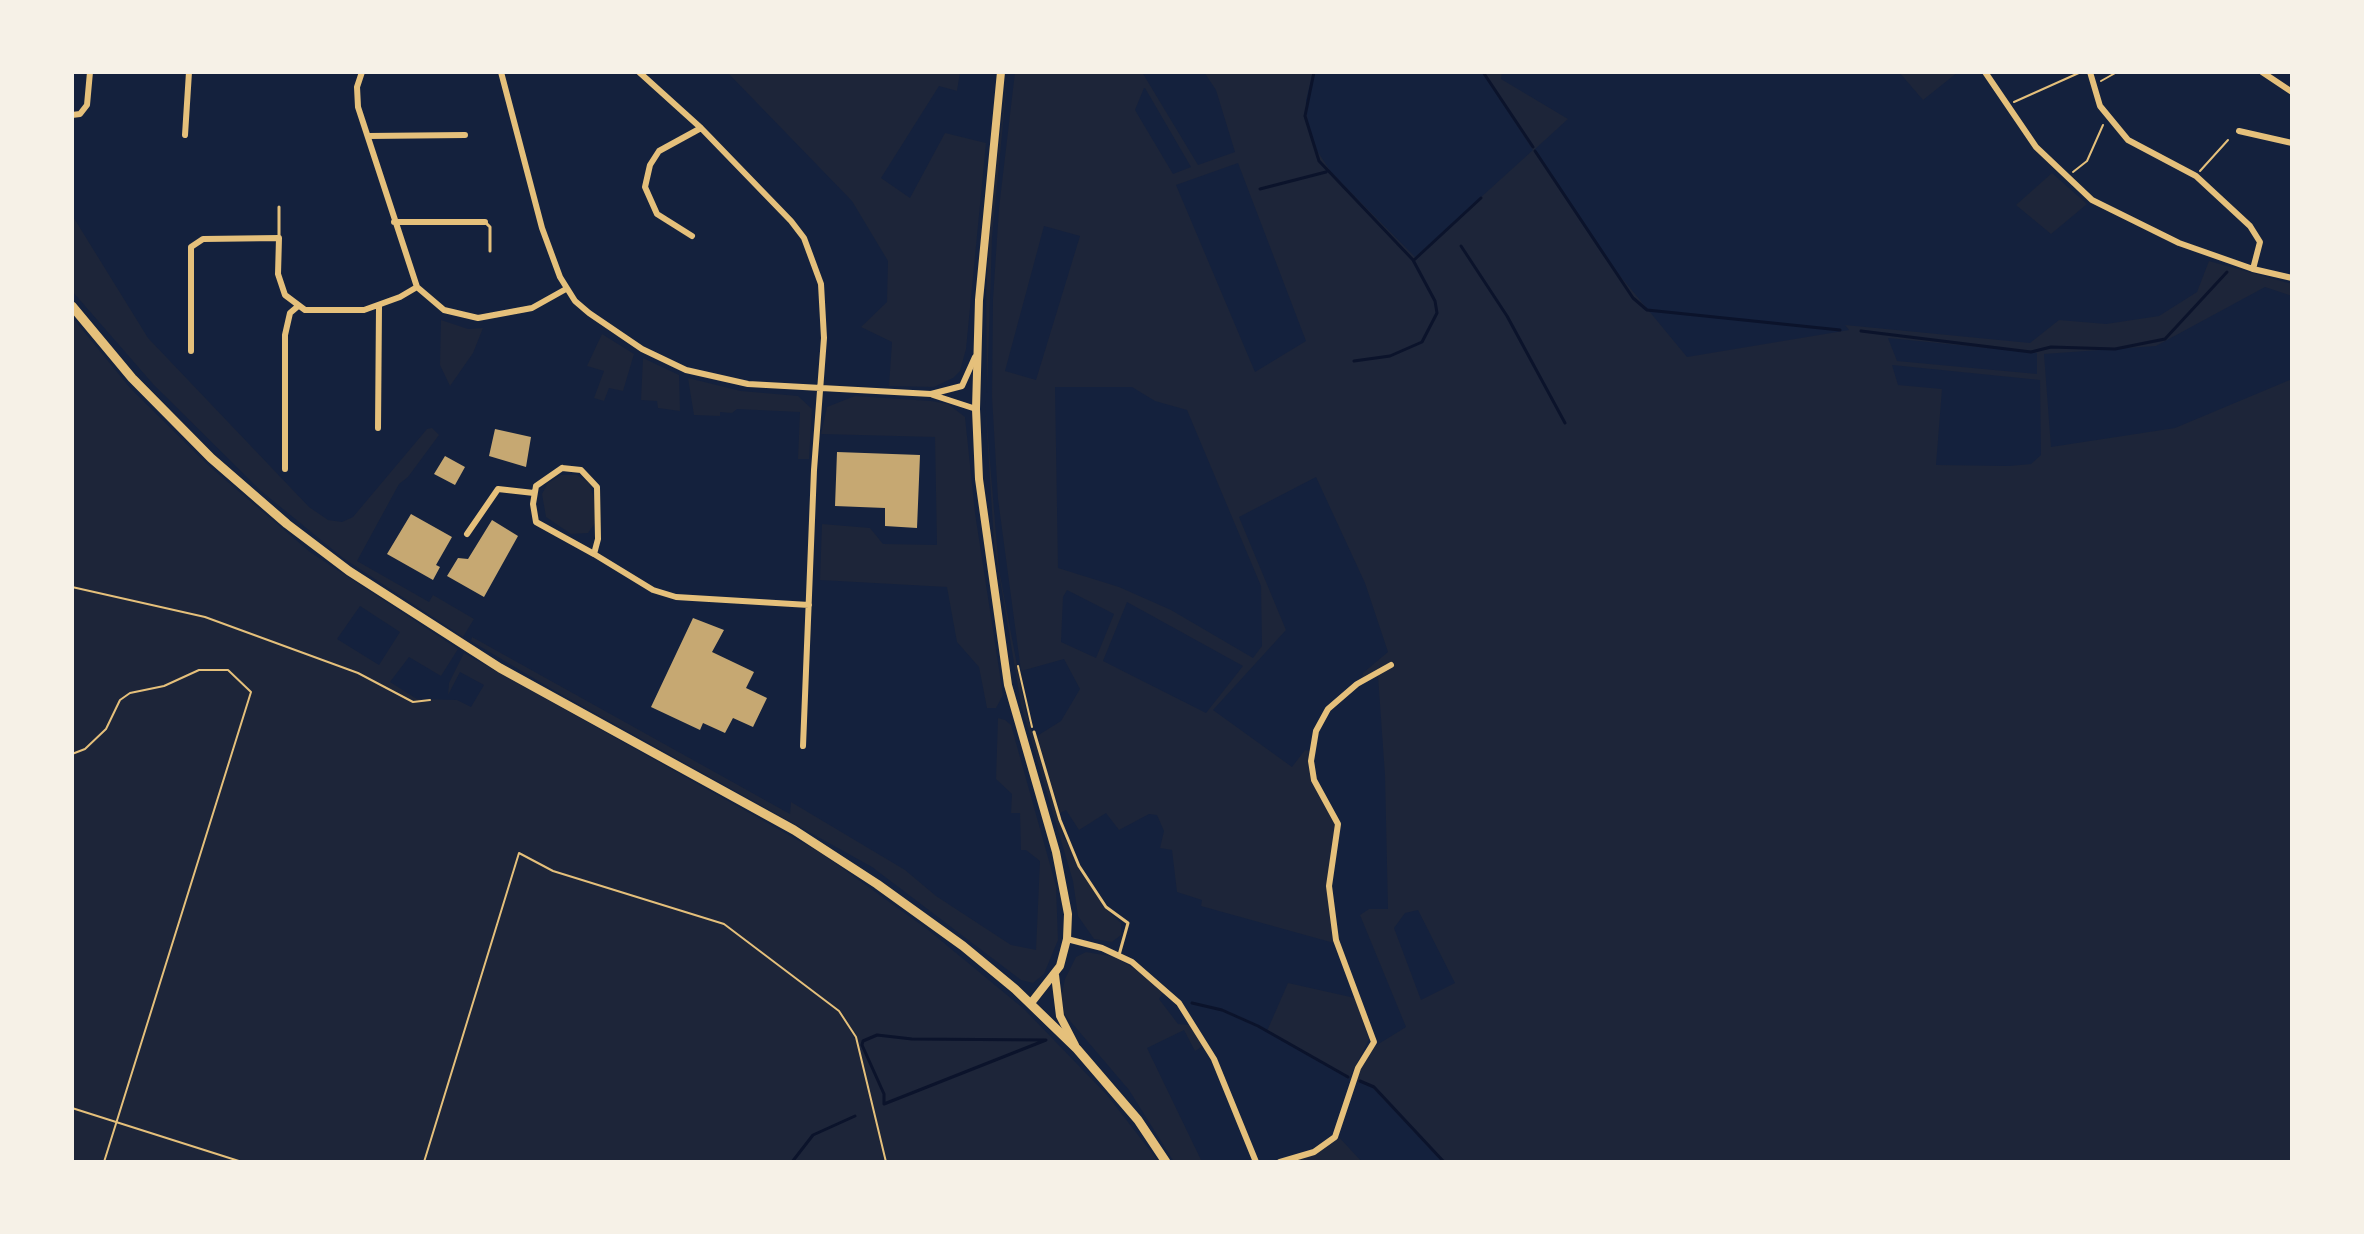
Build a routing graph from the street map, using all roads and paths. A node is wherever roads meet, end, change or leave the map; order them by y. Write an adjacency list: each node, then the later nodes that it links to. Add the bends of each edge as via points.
1 (90, 72): 15 (street, via 87,105)
2 (189, 72): 19 (street)
3 (362, 72): 21 (street, via 356,94)
4 (501, 72): 35 (street, via 544,237)
5 (639, 72): 17 (street)
6 (1001, 72): 40 (main road)
7 (1985, 72): 25 (street, via 2025,133)
8 (2081, 72): 14 (path)
9 (2090, 72): 32 (street, via 2100,106 2128,140 2196,176 2250,226 2260,242)
10 (2117, 72): 12 (path)
11 (2262, 72): 13 (street)
12 (2102, 80)
13 (2292, 92)
14 (2023, 98)
15 (72, 115)
16 (2104, 124): 25 (path, via 2087,161)
17 (701, 128): 29 (street, via 659,151 645,187 657,214); 41 (street, via 791,221 808,248 825,314)
18 (2239, 131): 23 (street)
19 (185, 135)
20 (465, 135): 21 (street)
21 (368, 136): 27 (street)
22 (2228, 140): 24 (path)
23 (2292, 143)
24 (2200, 172)
25 (2066, 178): 32 (street, via 2122,217)
26 (279, 207): 30 (lane)
27 (394, 222): 28 (street); 34 (street)
28 (485, 222): 31 (lane, via 490,227)
29 (692, 236)
30 (279, 238): 37 (street, via 278,274 285,295); 39 (street, via 195,241)
31 (490, 251)
32 (2253, 269): 33 (street)
33 (2292, 278)
34 (417, 287): 35 (street, via 444,310 478,318 532,308); 38 (street)
35 (566, 289): 41 (street, via 602,324 686,370 748,384)
36 (72, 306): 60 (main road, via 170,419 247,491 337,563 500,668 849,864 963,946)
37 (297, 307): 38 (street, via 337,312); 45 (street, via 290,313 285,335)
38 (379, 307): 44 (street)
39 (191, 351)
40 (976, 351): 42 (street, via 962,386); 43 (main road)
41 (819, 387): 42 (street); 50 (street)
42 (931, 394): 43 (street)
43 (976, 409): 57 (main road, via 986,540 1008,685 1062,877)
44 (378, 428)
45 (285, 469)
46 (534, 493): 47 (street, via 498,489); 48 (street, via 536,522); 48 (street, via 553,471 572,468 587,474 597,487)
47 (467, 534)
48 (594, 554): 50 (street, via 653,590 676,597)
49 (72, 587): 53 (path, via 205,617 358,673 413,702)
50 (809, 605): 55 (street)
51 (1391, 665): 70 (street, via 1333,702 1311,752 1314,780 1338,824 1329,886 1336,940 1374,1042 1358,1068 1335,1137 1314,1152)
52 (1018, 666): 54 (path)
53 (430, 700)
54 (1034, 732): 58 (lane, via 1079,866 1106,907 1128,923)
55 (803, 746)
56 (72, 754): 63 (path, via 106,729 120,700 130,693 164,686 199,670 228,670 251,692)
57 (1067, 939): 58 (street); 59 (main road)
58 (1119, 955): 69 (street, via 1164,987 1193,1023 1229,1090)
59 (1055, 975): 60 (main road); 61 (main road, via 1060,1016)
60 (1031, 1003): 61 (main road)
61 (1077, 1049): 68 (main road)
62 (72, 1108): 63 (path)
63 (117, 1122): 64 (path); 65 (path)
64 (104, 1162)
65 (242, 1162)
66 (424, 1162): 67 (path, via 519,853 553,871 724,924 839,1011 856,1037)
67 (886, 1162)
68 (1166, 1162)
69 (1256, 1162)
70 (1280, 1162)

